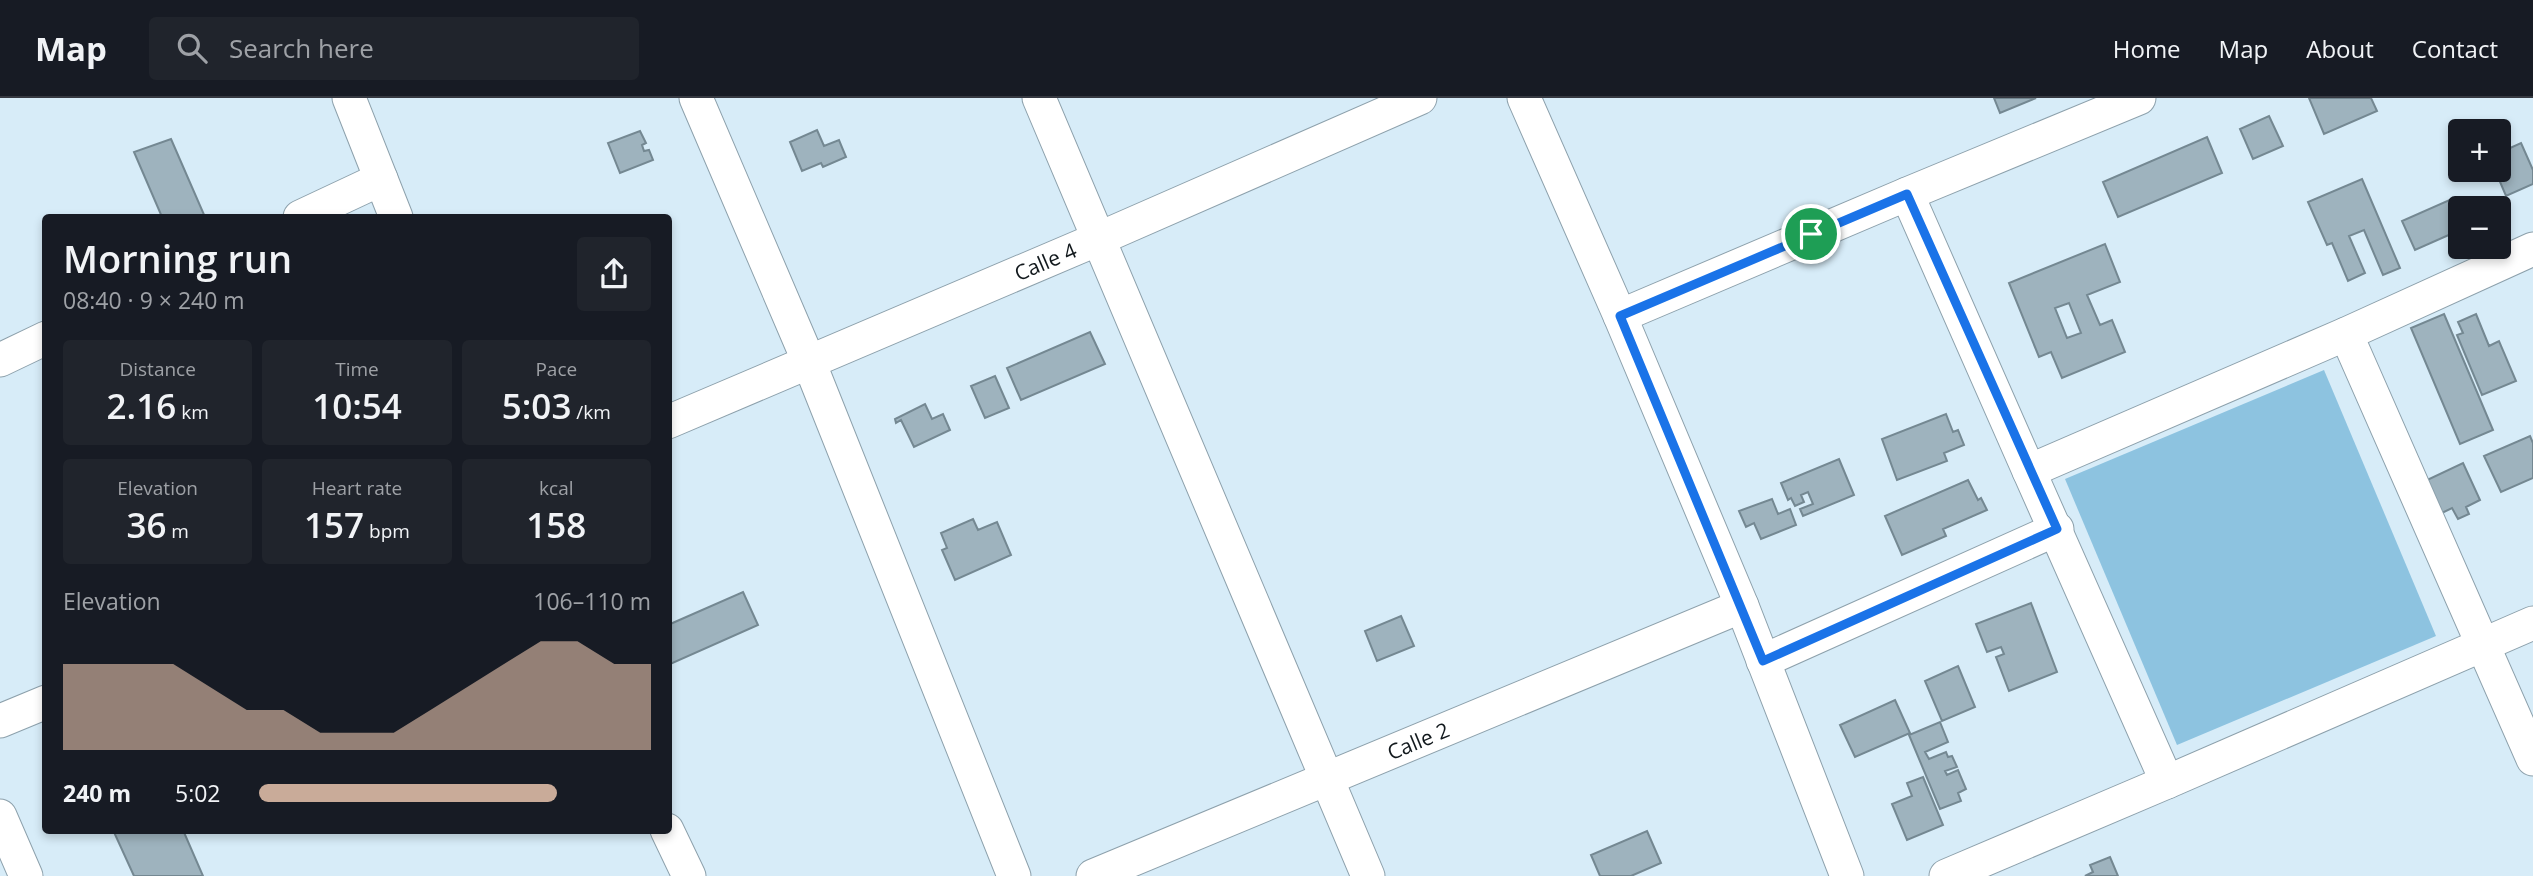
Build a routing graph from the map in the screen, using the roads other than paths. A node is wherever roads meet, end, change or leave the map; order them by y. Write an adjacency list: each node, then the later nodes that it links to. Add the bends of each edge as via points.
1 (349, 98): 7 (street)
2 (696, 98): 17 (street)
3 (1040, 98): 11 (street)
4 (1420, 98): 11 (street, Calle 4)
5 (1524, 98): 13 (street)
6 (2139, 98): 8 (street)
7 (381, 179): 9 (street); 10 (street)
8 (1907, 194): 13 (street); 19 (street)
9 (306, 214)
10 (396, 214)
11 (1098, 239): 17 (street, Calle 4); 28 (street)
12 (2533, 249): 14 (street)
13 (1620, 316): 21 (street)
14 (2346, 334): 19 (street); 23 (street)
15 (42, 340): 16 (street)
16 (0, 360)
17 (809, 362): 18 (street, Calle 4); 34 (street)
18 (672, 420)
19 (2029, 471): 20 (street)
20 (2057, 529): 24 (street); 29 (street)
21 (1742, 606): 24 (street); 28 (street, Calle 2)
22 (2533, 623): 23 (street)
23 (2484, 646): 27 (street); 29 (street)
24 (1763, 661): 37 (street)
25 (42, 704): 26 (street)
26 (0, 721)
27 (2533, 759)
28 (1326, 778): 35 (street, Calle 2); 36 (street)
29 (2167, 782): 38 (street)
30 (0, 816): 32 (street)
31 (669, 834): 33 (street)
32 (26, 876)
33 (689, 876)
34 (1014, 876)
35 (1093, 876)
36 (1368, 876)
37 (1847, 876)
38 (1946, 876)

